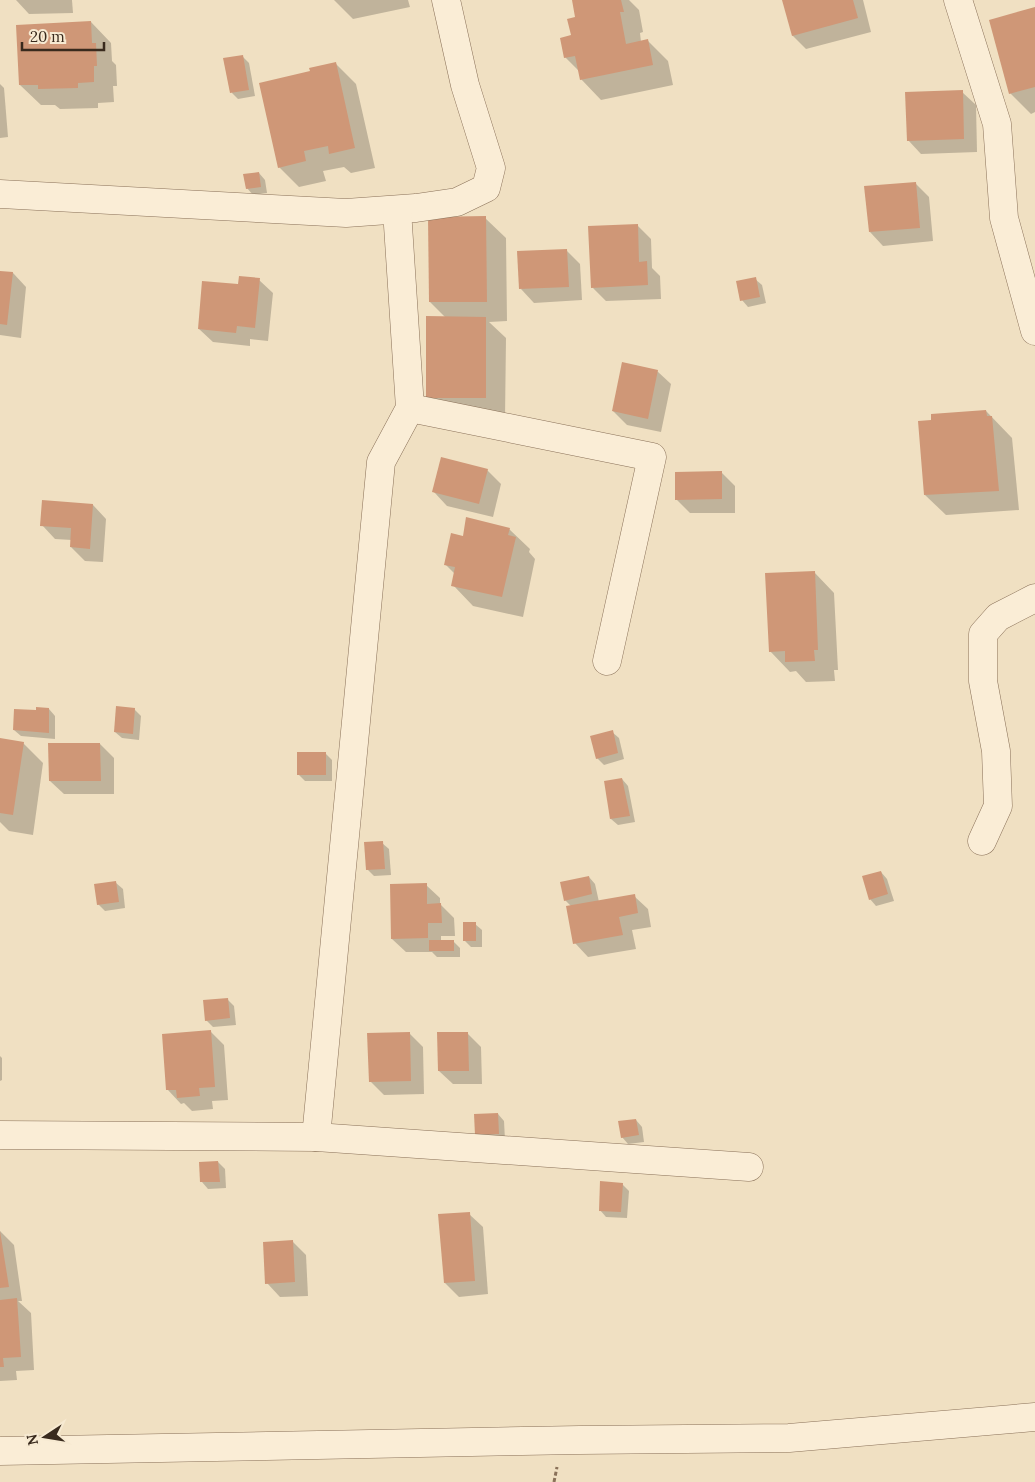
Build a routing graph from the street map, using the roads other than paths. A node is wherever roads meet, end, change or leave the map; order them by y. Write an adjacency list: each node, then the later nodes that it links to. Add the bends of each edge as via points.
1 (446, 0): 4 (street, via 465,85 491,168 486,188 457,202)
2 (958, 0): 5 (street, via 997,124 1004,218)
3 (0, 194): 4 (street, via 346,213)
4 (397, 210): 6 (street)
5 (1035, 331)
6 (410, 408): 8 (street, via 652,457); 11 (street, via 381,462)
7 (1035, 598): 9 (street, via 998,617 983,634 983,682 996,751 998,806)
8 (607, 661)
9 (982, 841)
10 (0, 1135): 11 (street)
11 (316, 1138): 12 (street)
12 (749, 1167)
13 (1035, 1417): 14 (street, via 789,1438)
14 (0, 1451)

